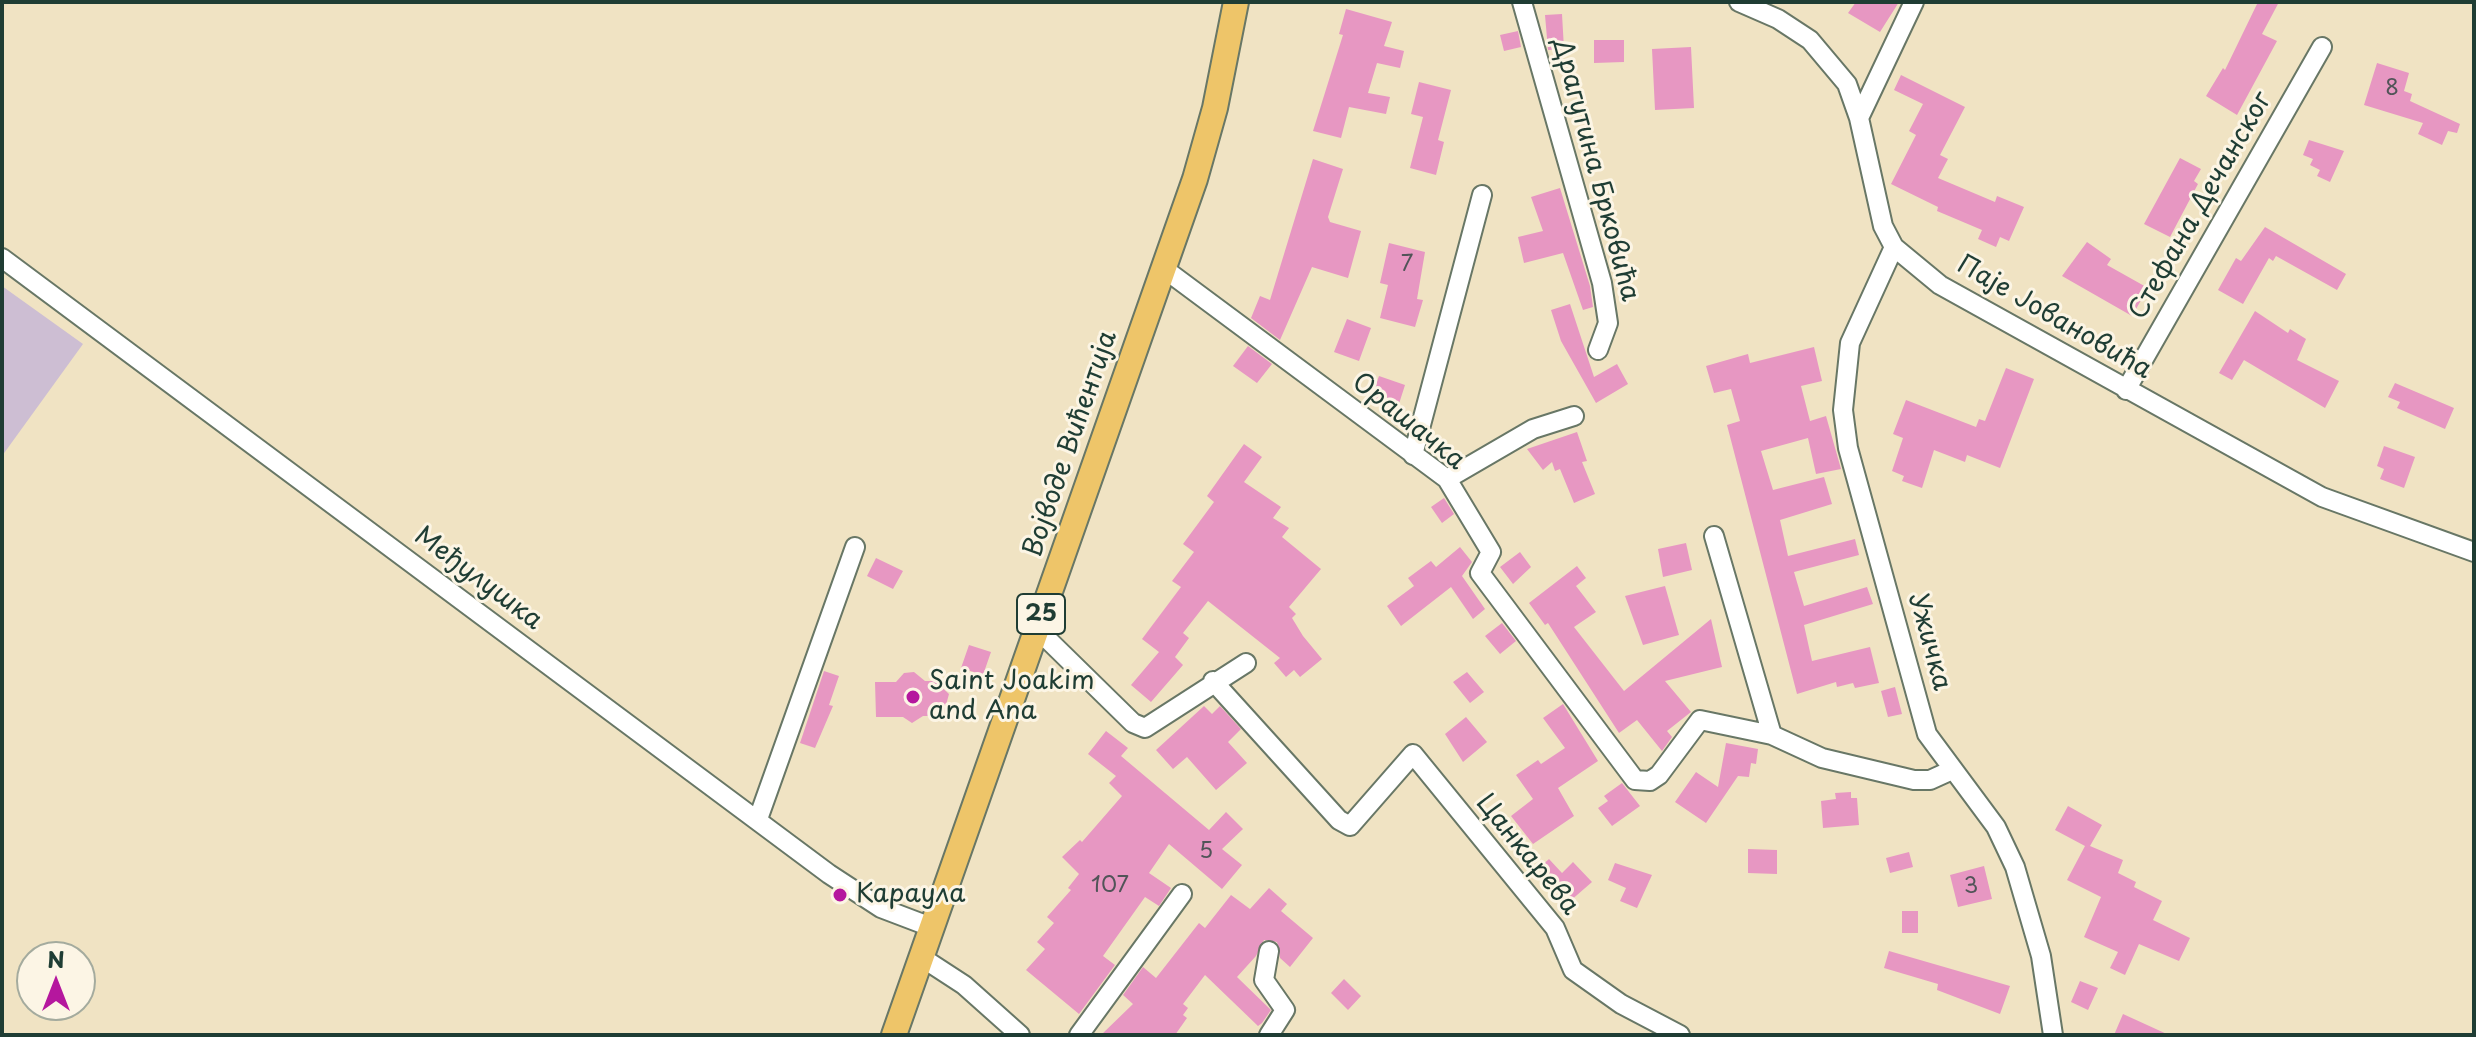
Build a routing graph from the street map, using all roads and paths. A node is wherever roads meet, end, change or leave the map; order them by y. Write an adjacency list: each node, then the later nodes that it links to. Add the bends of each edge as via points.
1 (1236, 2): 10 (main road, Војводе Вићентија / 25, via 1204,149)
2 (1522, 2): 11 (street, Драгутина Брковића, via 1602,283 1608,323)
3 (1739, 2): 6 (street, Паје Јовановића, via 1810,40 1847,84)
4 (1914, 2): 6 (street)
5 (2322, 47): 12 (street, Стефана Дечанског)
6 (1859, 118): 8 (street, Паје Јовановића, via 1883,226)
7 (1482, 195): 14 (street)
8 (1894, 247): 12 (street, Паје Јовановића, via 1940,285); 23 (street, Ужичка, via 1850,343 1843,410 1848,448 1927,734)
9 (2, 258): 24 (street, Међулушка)
10 (1163, 268): 14 (street, Орашачка); 19 (main road, Војводе Вићентија / 25)
11 (1598, 350)
12 (2126, 390): 18 (street, Паје Јовановића, via 2322,497)
13 (1574, 416): 15 (street, via 1533,429)
14 (1413, 455): 15 (street, Орашачка)
15 (1447, 479): 22 (street, Орашачка, via 1491,552 1480,573 1635,780 1650,781 1659,775 1700,720)
16 (1714, 536): 22 (street)
17 (855, 547): 24 (street)
18 (2474, 552)
19 (1036, 628): 21 (street, via 1139,726 1158,723); 26 (main road, Војводе Вићентија / 25)
20 (1246, 663): 21 (street)
21 (1213, 681): 33 (street, Цанкарева, via 1350,826 1413,754 1555,928 1573,970 1621,1004)
22 (1772, 735): 23 (street, via 1822,758 1914,780 1930,780)
23 (1952, 770): 34 (street, Ужичка, via 1996,827 2015,867 2041,956)
24 (758, 819): 26 (street, Међулушка, via 881,908)
25 (1182, 894): 31 (street)
26 (931, 927): 28 (main road, Војводе Вићентија / 25)
27 (1269, 951): 32 (street, via 1264,980 1285,1010)
28 (921, 957): 29 (main road, Војводе Вићентија / 25); 30 (street, via 964,985)
29 (894, 1035)
30 (1020, 1035)
31 (1079, 1035)
32 (1269, 1035)
33 (1680, 1035)
34 (2053, 1035)

